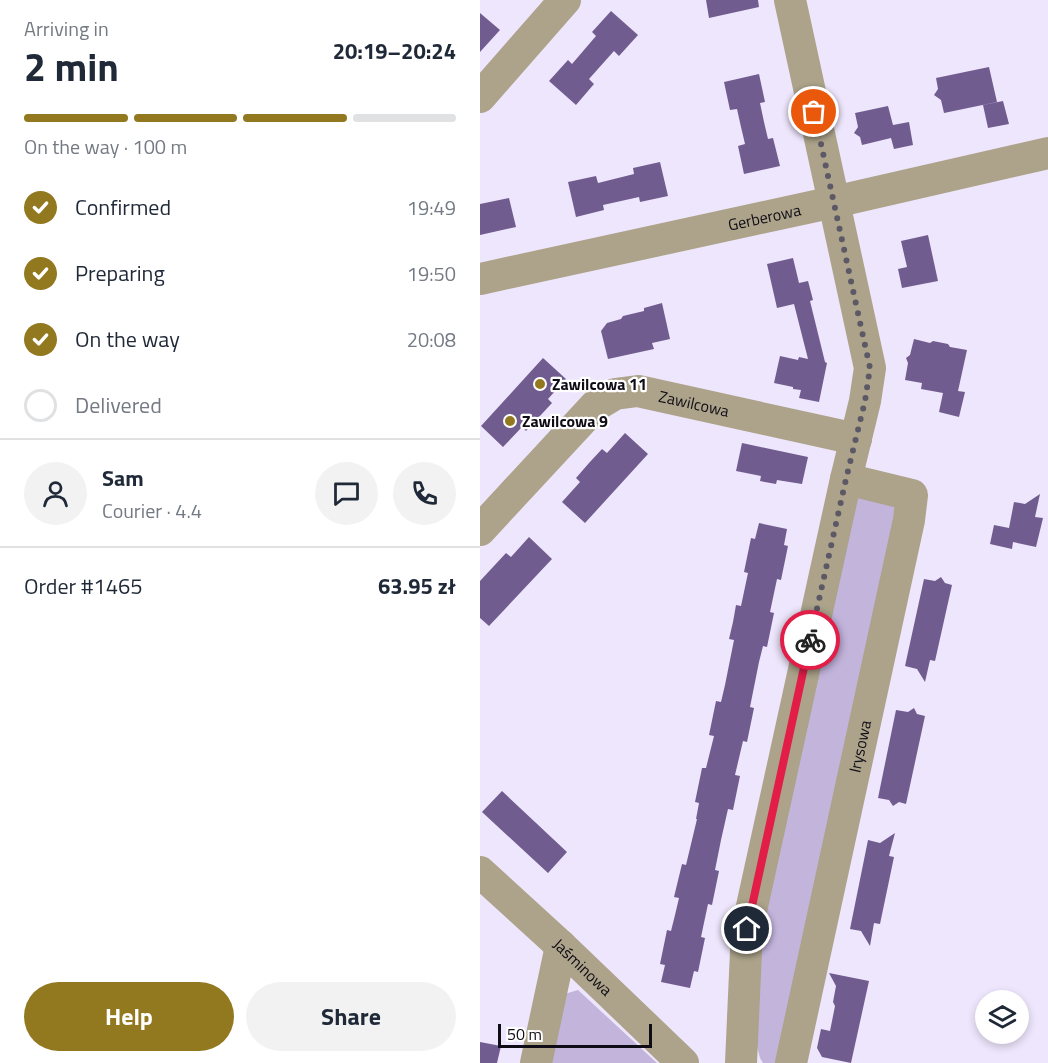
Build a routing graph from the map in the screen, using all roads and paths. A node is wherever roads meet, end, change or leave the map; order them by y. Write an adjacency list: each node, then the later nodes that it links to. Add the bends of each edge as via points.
1 (565, 0): 3 (street)
2 (790, 0): 5 (street)
3 (480, 97)
4 (1048, 153): 5 (street, Gerberowa)
5 (834, 202): 6 (street, Gerberowa); 7 (street, via 870,368)
6 (480, 279)
7 (856, 439): 8 (street); 9 (street, Zawilcowa, via 638,391 615,394 595,406)
8 (846, 479): 14 (street, via 747,929); 15 (street, Irysowa, via 912,495)
9 (480, 530)
10 (480, 872): 11 (street, Jaśminowa)
11 (561, 946): 12 (street); 13 (street, Jaśminowa)
12 (536, 1063)
13 (683, 1063)
14 (741, 1063)
15 (791, 1063)

